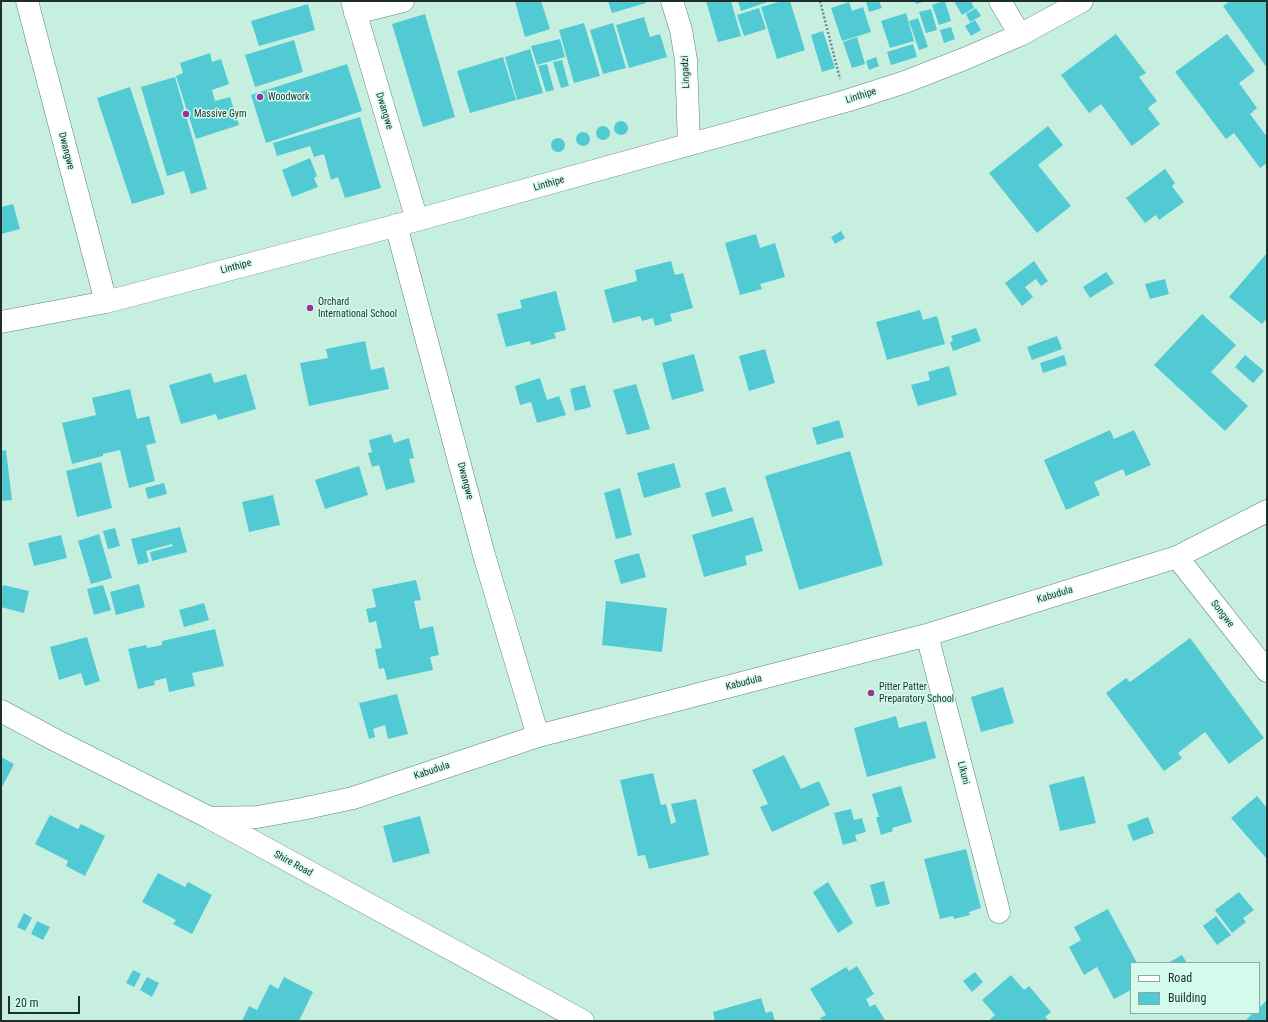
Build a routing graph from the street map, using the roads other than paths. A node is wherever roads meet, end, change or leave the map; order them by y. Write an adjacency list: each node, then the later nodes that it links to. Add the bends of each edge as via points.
1 (27, 1): 11 (street, Dwangwe)
2 (403, 1): 6 (street)
3 (672, 1): 8 (street, Lingadzi, via 682,30 686,60)
4 (1000, 1): 7 (street)
5 (1082, 1): 7 (street, Linthipe)
6 (353, 7): 9 (street, Dwangwe)
7 (1020, 35): 8 (street, Linthipe, via 905,82)
8 (689, 144): 9 (street, Linthipe)
9 (417, 220): 10 (street, Linthipe)
10 (396, 225): 11 (street, Linthipe); 18 (street, Dwangwe, via 484,555)
11 (106, 302): 12 (street, Linthipe)
12 (1, 322)
13 (1267, 511): 14 (street, Kabudula)
14 (1177, 557): 15 (street, Kabudula); 16 (street, Songwe)
15 (927, 635): 18 (street, Kabudula); 20 (street, Likuni)
16 (1267, 671)
17 (1, 711): 19 (street, Shire Road)
18 (538, 736): 19 (street, Kabudula, via 353,798 257,817)
19 (210, 818): 21 (street, Shire Road)
20 (999, 912)
21 (583, 1021)

